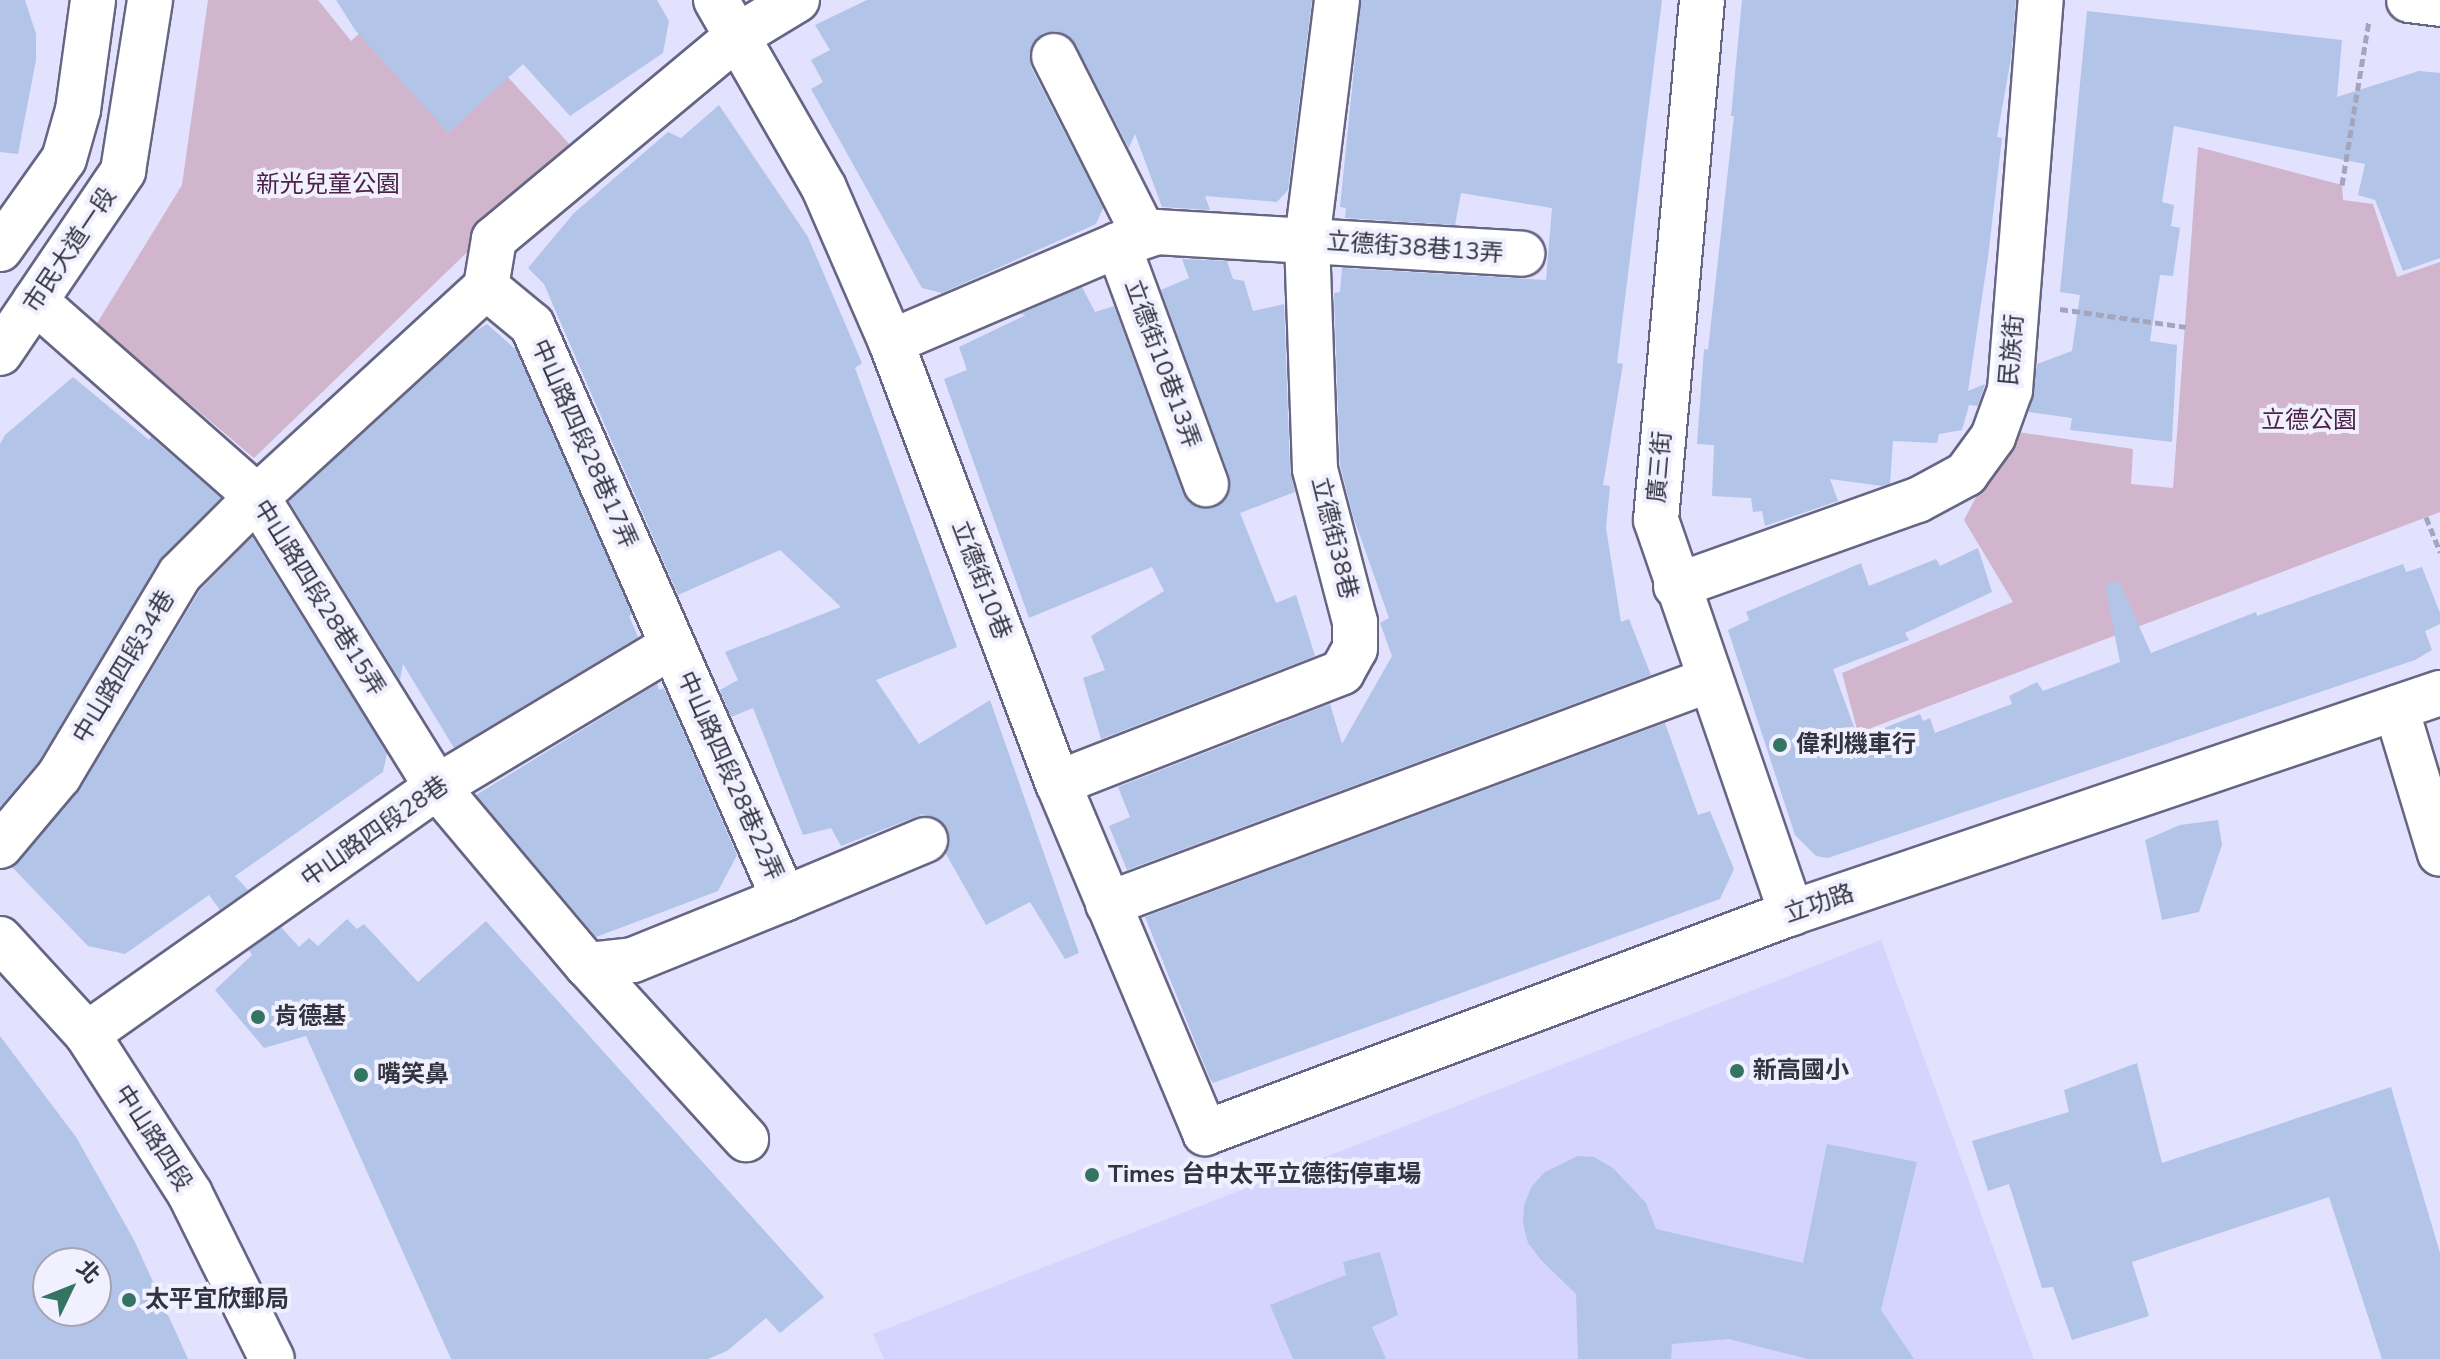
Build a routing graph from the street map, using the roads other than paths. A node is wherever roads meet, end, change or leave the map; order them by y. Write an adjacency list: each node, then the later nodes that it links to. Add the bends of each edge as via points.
1 (93, 0): 13 (street, via 78,110 64,159)
2 (150, 0): 16 (street, 市民大道一段, via 123,171)
3 (797, 0): 9 (street)
4 (1337, 0): 12 (street, 立德街38巷)
5 (1702, 0): 21 (street, 廣三街, via 1656,520)
6 (2041, 0): 21 (street, 民族街, via 2010,390 1993,437 1966,474 1918,500)
7 (2440, 4): 8 (street)
8 (2390, 8)
9 (727, 18): 15 (street, via 494,239); 17 (street, 立德街10巷, via 824,188)
10 (1054, 56): 11 (street, 立德街10巷13弄)
11 (1131, 240): 12 (street, via 1157,232); 17 (street); 19 (street, 立德街10巷13弄)
12 (1307, 241): 14 (street, 立德街38巷13弄); 26 (street, 立德街38巷, via 1315,469 1355,622 1355,649 1342,672)
13 (0, 249)
14 (1522, 254)
15 (486, 287): 20 (street, 中山路四段34巷); 22 (street, 中山路四段28巷17弄, via 532,325)
16 (35, 301): 18 (street, 市民大道一段); 20 (street, 中山路四段28巷15弄)
17 (891, 342): 26 (street, 立德街10巷)
18 (0, 353)
19 (1206, 484)
20 (257, 497): 27 (street, 中山路四段28巷15弄); 29 (street, 中山路四段34巷, via 180,574 59,776)
21 (1676, 586): 23 (street, 廣三街)
22 (672, 646): 27 (street, 中山路四段28巷); 31 (street, 中山路四段28巷22弄)
23 (1709, 680): 32 (street); 33 (street, 廣三街)
24 (2440, 693): 25 (street, 立功路)
25 (2396, 708): 30 (street); 33 (street, 立功路)
26 (1058, 783): 32 (street, 立德街10巷)
27 (437, 787): 35 (street, 中山路四段28巷15弄); 36 (street, 中山路四段28巷)
28 (925, 840): 31 (street, 中山路四段28巷22弄)
29 (0, 846)
30 (2440, 854)
31 (784, 899): 35 (street, via 633,960)
32 (1108, 904): 37 (street, 立德街10巷)
33 (1791, 913): 37 (street, 立功路)
34 (0, 939): 36 (street, 中山路四段)
35 (587, 965): 38 (street, 中山路四段28巷15弄)
36 (87, 1034): 39 (street, 中山路四段, via 190,1194)
37 (1205, 1133)
38 (746, 1139)
39 (272, 1359)

